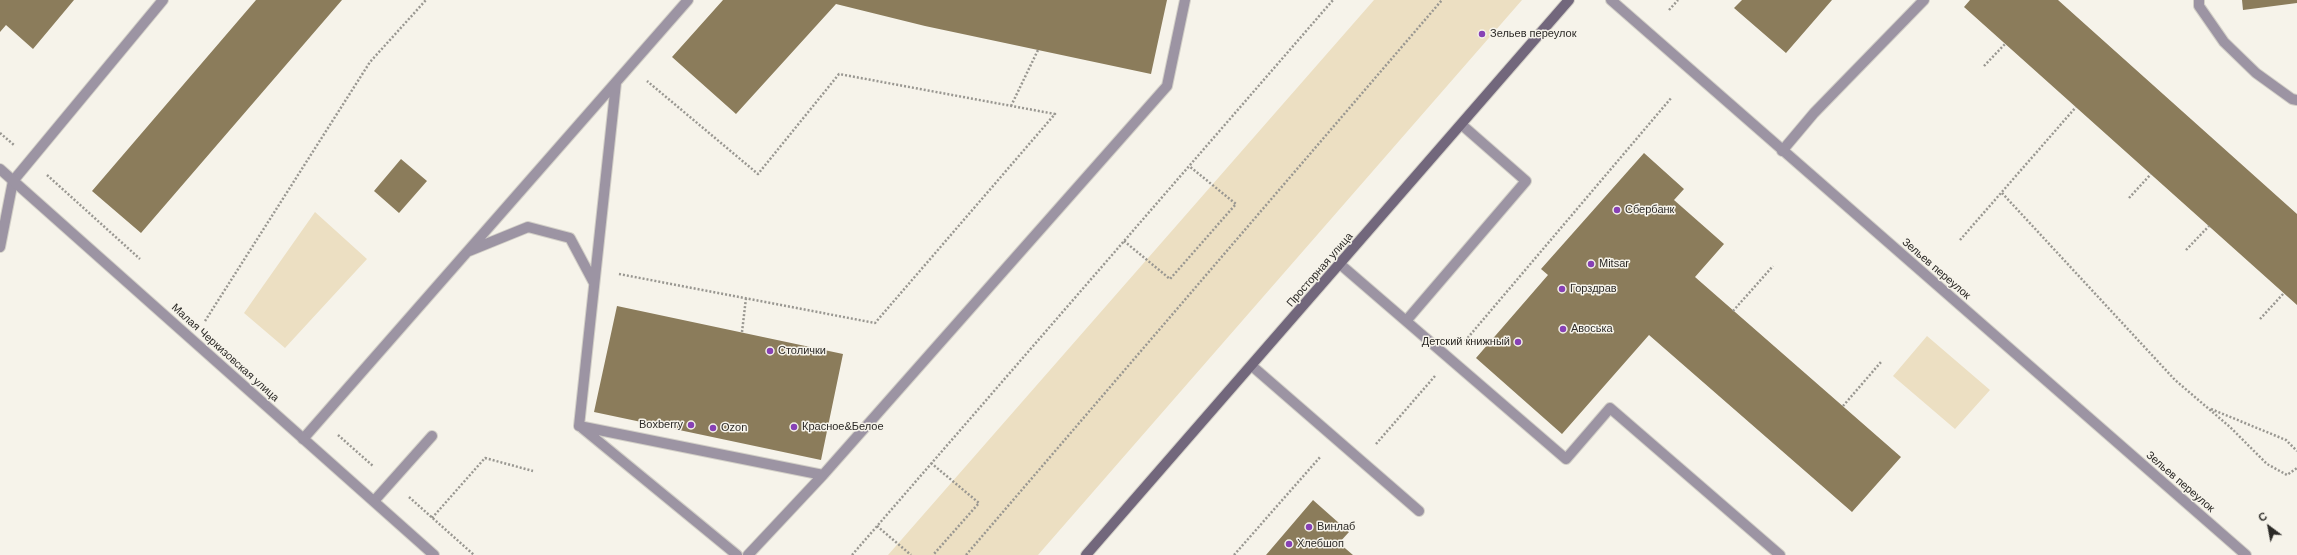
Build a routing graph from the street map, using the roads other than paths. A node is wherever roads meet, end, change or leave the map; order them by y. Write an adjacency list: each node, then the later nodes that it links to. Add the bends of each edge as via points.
1 (163, 0): 13 (street)
2 (688, 0): 8 (street)
3 (1185, 0): 23 (street, via 1167,86)
4 (1569, 0): 10 (main road, Просторная улица)
5 (1611, 0): 11 (street, Зельев переулок)
6 (1924, 0): 11 (street, via 1814,113)
7 (2199, 0): 9 (street, via 2199,6 2224,42 2256,72)
8 (616, 83): 15 (street); 17 (street)
9 (2297, 100)
10 (1462, 125): 16 (main road, Просторная улица); 18 (street, via 1526,181)
11 (1782, 151): 31 (street, Зельев переулок)
12 (0, 169): 13 (street, Малая Черкизовская улица)
13 (13, 181): 14 (street); 22 (street, Малая Черкизовская улица)
14 (0, 247)
15 (466, 252): 17 (street, via 528,227 570,238); 22 (street)
16 (1340, 265): 18 (street); 19 (main road, Просторная улица)
17 (594, 283): 20 (street)
18 (1406, 321): 30 (street, via 1566,459 1610,408)
19 (1252, 366): 25 (street); 29 (main road, Просторная улица)
20 (578, 426): 23 (street); 27 (street)
21 (432, 436): 24 (street)
22 (303, 439): 24 (street, Малая Черкизовская улица)
23 (823, 475): 28 (street)
24 (374, 501): 26 (street, Малая Черкизовская улица)
25 (1418, 511)
26 (434, 555)
27 (737, 555)
28 (748, 555)
29 (1086, 555)
30 (1780, 555)
31 (2246, 555)

